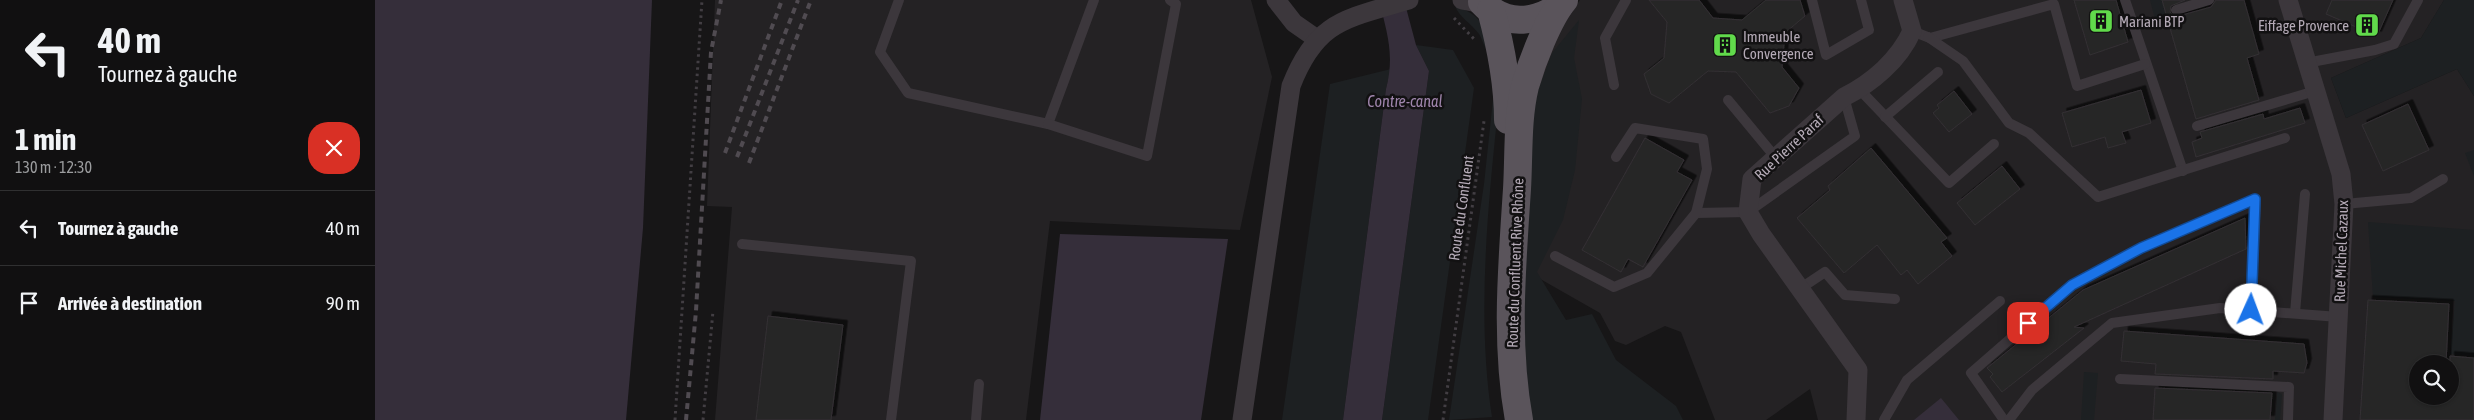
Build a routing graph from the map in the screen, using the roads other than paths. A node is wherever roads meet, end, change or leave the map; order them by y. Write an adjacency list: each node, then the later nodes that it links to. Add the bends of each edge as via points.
1 (899, 0): 28 (lane, via 880,52 908,93)
2 (1095, 0): 28 (lane)
3 (1170, 0): 28 (lane, via 1176,4 1147,156)
4 (1276, 0): 19 (street, via 1294,24)
5 (1409, 0): 19 (street, via 1344,20)
6 (1626, 0): 23 (lane, via 1605,38)
7 (1812, 0): 8 (lane, via 1826,55 1869,30)
8 (1861, 0)
9 (1903, 0): 18 (street)
10 (2125, 0): 21 (lane)
11 (2209, 0): 17 (lane)
12 (2289, 0): 20 (street, Rue Michel Cazaux)
13 (2418, 0): 20 (lane, via 2394,44)
14 (2053, 2): 18 (lane); 21 (lane, via 2077,86)
15 (1562, 3): 16 (main road, via 1547,14 1526,20 1504,17); 54 (main road, Route du Confluent Rive Rhône, via 1535,56 1525,88 1520,135 1509,313)
16 (1479, 4): 53 (main road, Route du Confluent Rive Rhône, via 1502,53 1508,94 1496,335)
17 (2176, 10)
18 (1920, 34): 25 (street, Rue Pierre Paraf, via 1885,68); 34 (lane, via 1963,61 2009,123 2029,133 2097,197)
19 (1317, 39): 52 (street, via 1301,60 1291,86)
20 (2306, 63): 24 (street, Rue Michel Cazaux)
21 (2145, 64): 34 (lane)
22 (1938, 72): 27 (lane)
23 (1614, 85)
24 (2315, 90): 29 (lane); 37 (street, Rue Michel Cazaux, via 2341,174)
25 (1851, 93): 27 (lane); 33 (street, Rue Pierre Paraf); 39 (lane, via 1855,136)
26 (1728, 100): 33 (lane)
27 (1885, 117): 31 (lane, via 1949,183)
28 (1048, 124)
29 (2197, 126)
30 (2285, 138): 34 (lane)
31 (1994, 144)
32 (1616, 156): 38 (lane, via 1635,128 1703,139 1707,169)
33 (1776, 158): 39 (street, Rue Pierre Paraf, via 1752,179)
34 (2183, 170)
35 (2443, 179): 37 (lane, via 2411,198)
36 (2305, 194): 46 (lane)
37 (2344, 204): 47 (street, Rue Michel Cazaux)
38 (1696, 212): 39 (lane); 41 (lane, via 1647,273 1614,287)
39 (1749, 212): 42 (street, via 1761,234)
40 (742, 244): 50 (lane, via 911,262)
41 (1555, 256)
42 (1801, 288): 43 (lane, via 1825,272 1845,295); 55 (street, via 1858,370)
43 (1895, 299)
44 (1999, 301): 56 (lane, via 1907,380)
45 (2251, 310): 46 (lane); 57 (lane, via 2255,199 2141,248 2072,285 1971,373); 58 (lane, via 2220,308 2112,322 2032,390)
46 (2295, 313): 47 (lane)
47 (2339, 317): 60 (street, Rue Michel Cazaux)
48 (2120, 379): 59 (lane, via 2289,387)
49 (979, 384): 51 (lane)
50 (891, 420)
51 (976, 420)
52 (1241, 420)
53 (1504, 420)
54 (1519, 420)
55 (1856, 420)
56 (1884, 420)
57 (2004, 420)
58 (2009, 420)
59 (2288, 420)
60 (2333, 420)

